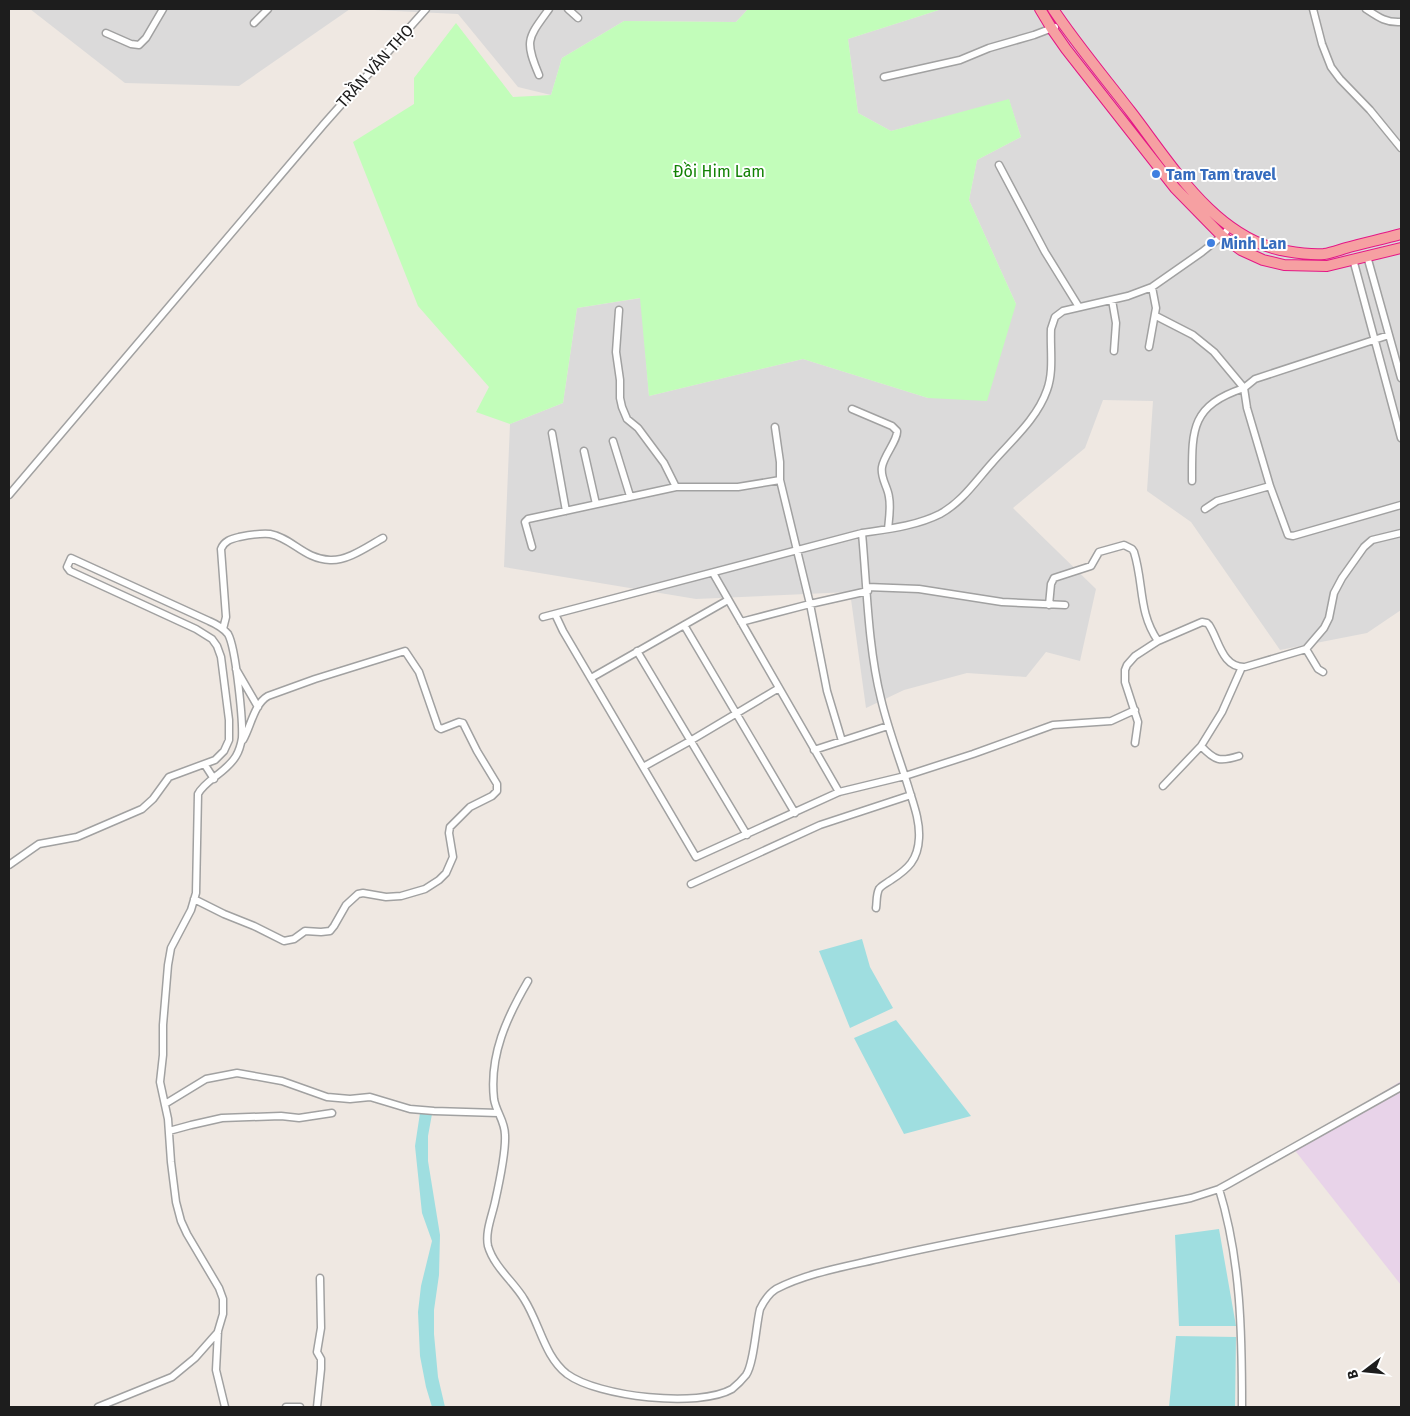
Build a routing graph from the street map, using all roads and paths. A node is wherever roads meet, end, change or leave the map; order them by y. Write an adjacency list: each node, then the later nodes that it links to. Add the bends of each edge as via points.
1 (163, 9): 15 (street, via 139,45)
2 (268, 9): 12 (street)
3 (426, 9): 48 (street, TRẦN VĂN THỌ, via 324,124)
4 (549, 9): 16 (street, via 529,39 530,53)
5 (568, 9): 10 (street)
6 (1040, 9): 14 (highway)
7 (1054, 9): 13 (highway)
8 (1313, 9): 18 (street, via 1331,67)
9 (1366, 9): 11 (street, via 1380,19)
10 (578, 18)
11 (1401, 22)
12 (254, 23)
13 (1063, 23): 14 (street); 20 (highway, via 1171,166)
14 (1052, 28): 17 (street, via 954,62); 22 (highway, via 1169,181)
15 (106, 33)
16 (539, 75)
17 (884, 77)
18 (1401, 148)
19 (999, 165): 28 (street, via 1045,252)
20 (1230, 227): 21 (highway, via 1263,245 1284,251 1324,254); 22 (street)
21 (1401, 234)
22 (1222, 236): 25 (highway, via 1263,260 1284,265 1327,266); 26 (street)
23 (1401, 248): 24 (highway)
24 (1367, 256): 25 (highway); 31 (street)
25 (1353, 259): 32 (street)
26 (1152, 287): 27 (street); 30 (street)
27 (1112, 300): 28 (street); 34 (street, via 1116,323)
28 (1079, 307): 54 (street, via 1058,314 1052,322 1047,389 1018,436 954,505 929,518)
29 (619, 310): 47 (street, via 616,352 622,407 627,419 638,428 664,463)
30 (1156, 316): 33 (street); 36 (street, via 1193,335 1214,352)
31 (1389, 335): 32 (street); 35 (street)
32 (1374, 339): 36 (street, via 1255,379); 38 (street)
33 (1149, 347)
34 (1114, 351)
35 (1401, 378)
36 (1244, 388): 45 (street, via 1215,400 1198,420 1192,442); 46 (street)
37 (852, 409): 54 (street, via 897,431 897,438 882,466 882,477 890,500)
38 (1399, 423): 41 (street)
39 (775, 427): 44 (street)
40 (552, 433): 53 (street)
41 (1401, 438)
42 (613, 441): 49 (street)
43 (584, 450): 50 (street)
44 (780, 480): 47 (street, via 738,487); 59 (street)
45 (1192, 481)
46 (1270, 486): 51 (street, via 1288,535 1293,536); 52 (street, via 1216,501)
47 (676, 487): 49 (street)
48 (9, 495)
49 (630, 496): 50 (street)
50 (596, 504): 53 (street)
51 (1401, 505)
52 (1205, 509)
53 (566, 510): 58 (street, via 525,520)
54 (888, 529): 56 (street)
55 (1401, 533): 72 (street, via 1372,540 1364,547 1334,593 1327,623)
56 (862, 534): 59 (street); 61 (street)
57 (383, 538): 70 (street, via 346,558 331,560 307,555 271,534 250,535 225,542 221,549)
58 (532, 547)
59 (798, 551): 60 (street); 63 (street)
60 (712, 573): 62 (street); 66 (street)
61 (868, 589): 63 (street); 64 (street, via 919,589 1002,602); 82 (street, via 875,672)
62 (728, 600): 68 (street); 69 (street)
63 (810, 604): 68 (street); 84 (street, via 823,675)
64 (1049, 605): 65 (street); 71 (street, via 1054,578 1091,566 1102,550 1124,545 1134,552 1146,618)
65 (1065, 605)
66 (556, 614): 67 (street); 77 (street)
67 (543, 617)
68 (741, 622): 78 (street)
69 (684, 625): 73 (street); 81 (street)
70 (224, 629): 75 (street); 91 (street, via 71,558 68,563 70,571 196,629 215,643 221,657 230,736 226,748)
71 (1158, 641): 74 (street, via 1204,622 1212,629 1225,656); 80 (street, via 1135,656 1125,670 1125,682)
72 (1306, 649): 74 (street); 76 (street)
73 (637, 652): 77 (street); 83 (street)
74 (1242, 667): 87 (street, via 1222,712)
75 (236, 668): 79 (street); 85 (street)
76 (1323, 672)
77 (591, 678): 90 (street)
78 (779, 688): 81 (street); 88 (street)
79 (258, 707): 85 (street); 100 (street, via 264,698 280,691 405,650 419,672 438,727 463,724 498,791 470,807 450,827 452,860 439,880 425,890 401,896 358,894 330,931 305,931 284,941)
80 (1135, 710): 86 (street, via 1138,728); 92 (street, via 1104,722 1048,727)
81 (737, 713): 83 (street); 96 (street)
82 (888, 726): 84 (street); 92 (street)
83 (690, 741): 90 (street); 97 (street)
84 (842, 741): 88 (street)
85 (241, 743): 91 (street, via 231,763)
86 (1135, 743)
87 (1201, 746): 89 (street, via 1220,760); 93 (street)
88 (814, 750): 94 (street)
89 (1239, 756)
90 (643, 767): 97 (street, via 696,858)
91 (209, 771): 98 (street, via 169,777 142,808 77,837 39,844); 100 (street, via 197,799)
92 (905, 776): 94 (street); 95 (street)
93 (1163, 786)
94 (839, 792): 96 (street)
95 (911, 795): 99 (street, via 820,825); 101 (street, via 918,824 918,846 909,867 880,888)
96 (795, 813): 97 (street)
97 (747, 835)
98 (9, 865)
99 (691, 884)
100 (194, 899): 104 (street, via 175,939 168,965 160,1082)
101 (876, 908)
102 (528, 981): 106 (street, via 499,1042 494,1085)
103 (1401, 1087): 108 (street)
104 (165, 1104): 106 (street, via 206,1079 237,1073 282,1081 327,1097 370,1097 410,1109); 107 (street)
105 (332, 1113): 107 (street, via 299,1118 222,1118)
106 (498, 1113): 108 (street, via 504,1123 505,1136 487,1235 493,1257 524,1298 549,1352 566,1373 598,1389 659,1398 710,1396 740,1382 750,1368 764,1300 776,1289 794,1282 905,1253 1191,1198)
107 (169, 1131): 110 (street, via 181,1221 223,1299)
108 (1219, 1189): 116 (street, via 1227,1214 1236,1268 1242,1345)
109 (320, 1278): 115 (street, via 321,1328 317,1352 321,1369)
110 (218, 1331): 111 (street, via 195,1358 172,1377); 112 (street, via 216,1370)
111 (98, 1407)
112 (225, 1407)
113 (286, 1407): 114 (street)
114 (300, 1407)
115 (317, 1407)
116 (1242, 1407)

